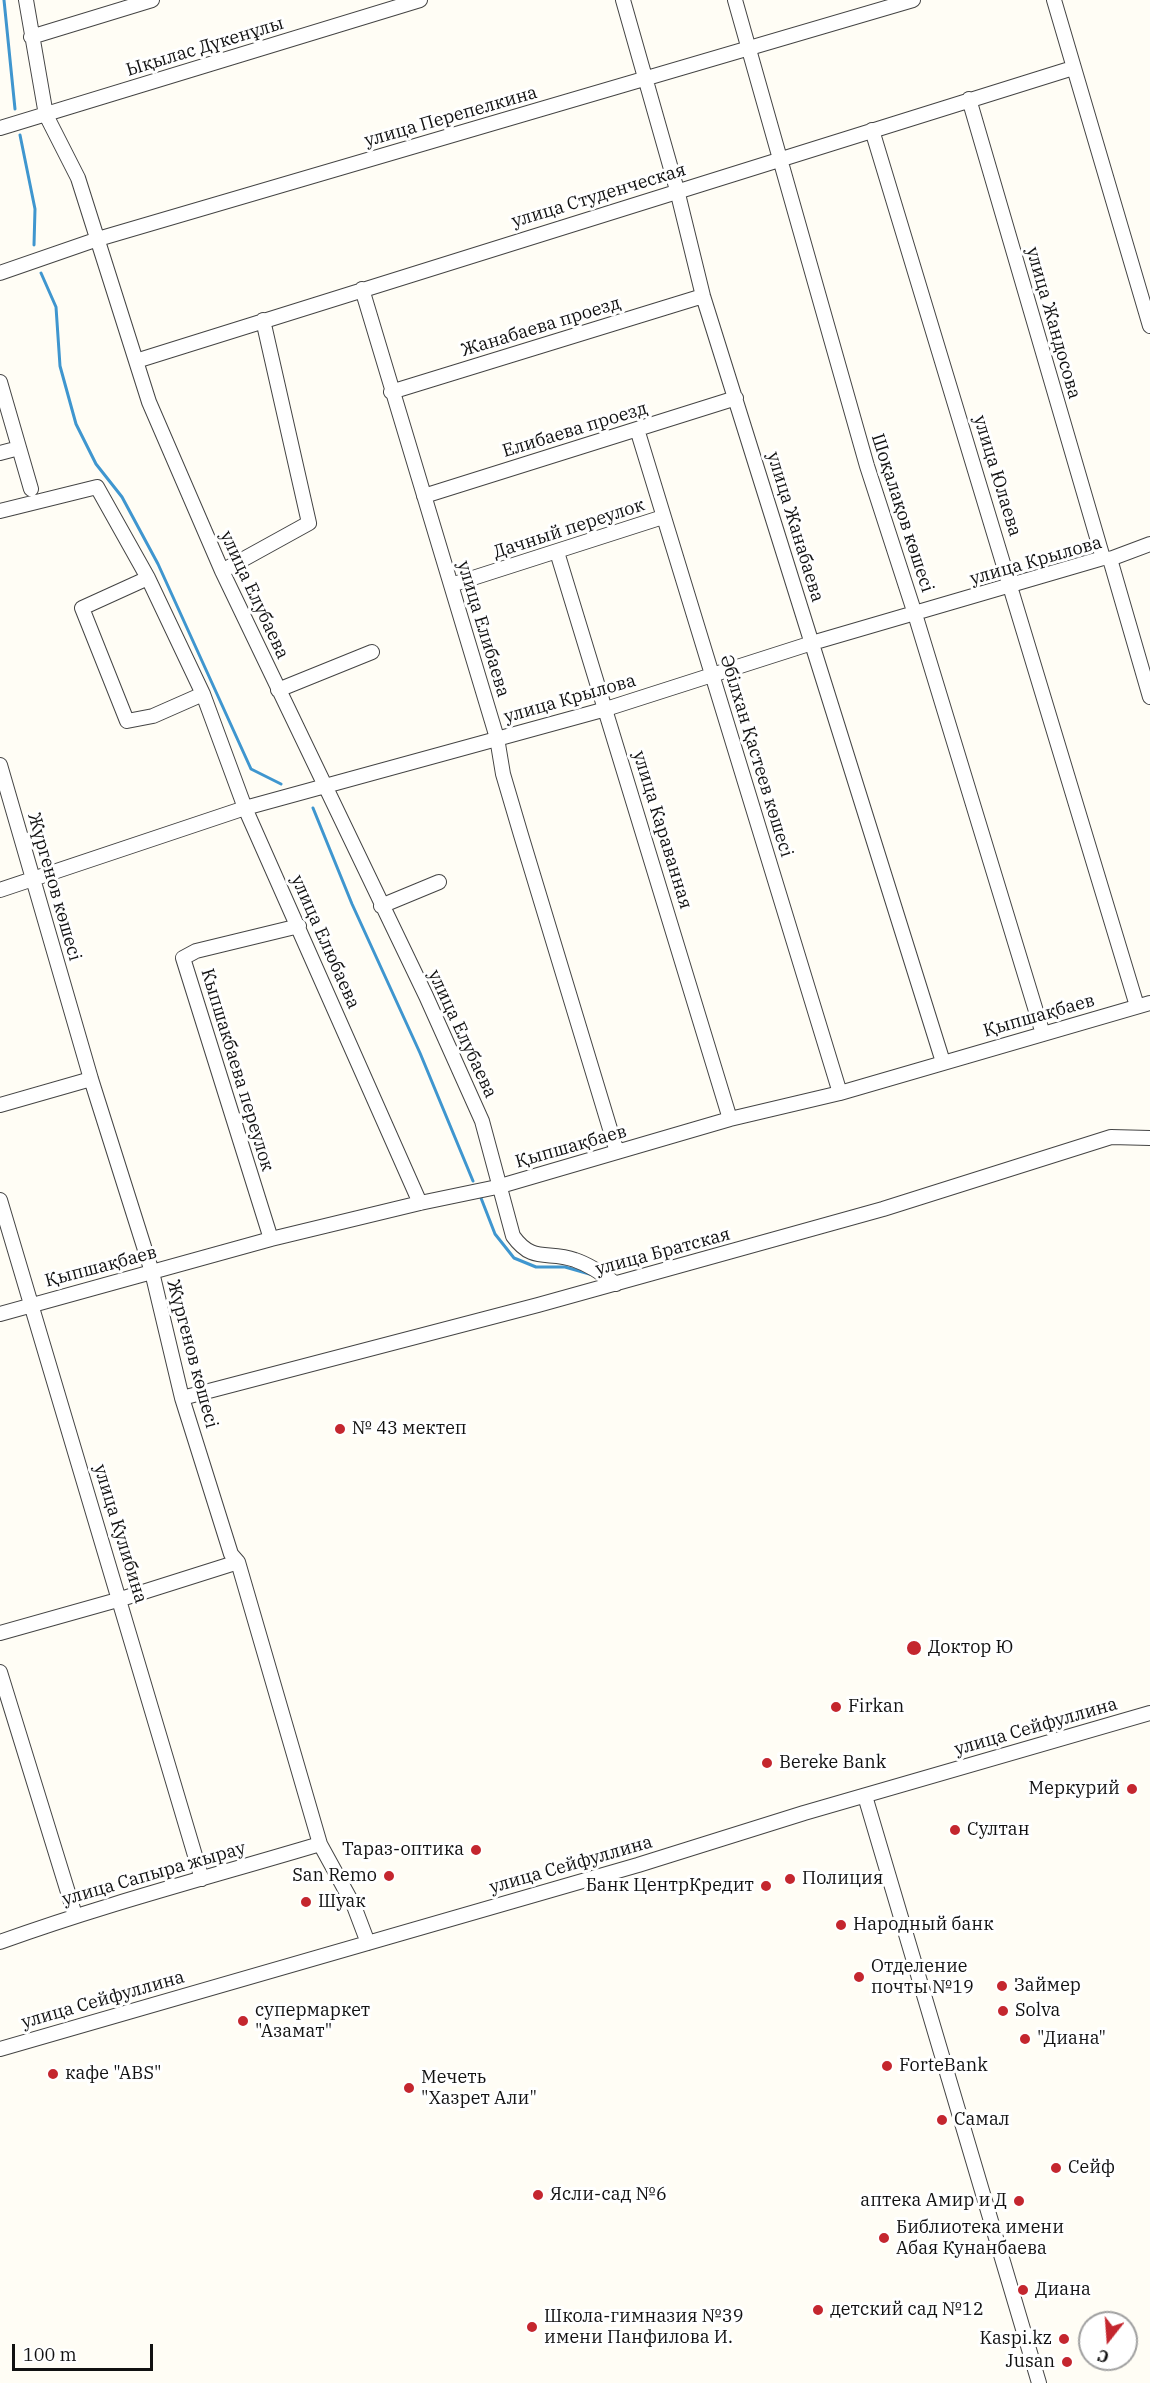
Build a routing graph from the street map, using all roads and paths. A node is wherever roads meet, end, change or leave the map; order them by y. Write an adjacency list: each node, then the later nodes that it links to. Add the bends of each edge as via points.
1 (26, 0): 8 (street, улица Елубаева)
2 (152, 0): 8 (street)
3 (420, 0): 13 (street, Ықылас Дүкенұлы)
4 (623, 0): 11 (street, улица Жанабаева)
5 (735, 0): 9 (street, Шоқалақов көшесі)
6 (913, 0): 9 (street, улица Перепелкина)
7 (1053, 0): 10 (street)
8 (31, 37): 13 (street, улица Елубаева)
9 (749, 47): 11 (street, улица Перепелкина); 16 (street, Шоқалақов көшесі)
10 (1074, 68): 12 (street, улица Студенческая); 23 (street)
11 (645, 79): 17 (street, улица Жанабаева); 18 (street, улица Перепелкина)
12 (969, 99): 15 (street, улица Студенческая); 37 (street, улица Жандосова)
13 (46, 115): 14 (street, Ықылас Дүкенұлы); 18 (street, улица Елубаева, via 78,178)
14 (0, 128)
15 (872, 130): 16 (street, улица Студенческая); 41 (street, улица Юлаева)
16 (781, 159): 17 (street, улица Студенческая); 42 (street, Шоқалақов көшесі, via 867,466)
17 (677, 190): 20 (street, улица Студенческая); 21 (street, улица Жанабаева)
18 (98, 239): 19 (street, улица Перепелкина); 24 (street, улица Елубаева)
19 (0, 273)
20 (362, 289): 22 (street, улица Студенческая); 26 (street, улица Елибаева)
21 (703, 296): 26 (street, Жанабаева проезд); 27 (street, улица Жанабаева)
22 (263, 320): 24 (street, улица Студенческая); 38 (street, via 309,523)
23 (1150, 326)
24 (136, 361): 38 (street, улица Елубаева, via 149,402)
25 (0, 382): 29 (street)
26 (391, 392): 32 (street, улица Елибаева)
27 (736, 398): 28 (street, Елибаева проезд); 43 (street, улица Жанабаева)
28 (637, 429): 32 (street, Елибаева проезд); 34 (street, Әбілхан Қастеев көшесі)
29 (19, 448): 30 (street); 31 (street)
30 (0, 453)
31 (31, 489)
32 (424, 496): 40 (street, улица Елибаева)
33 (0, 511): 39 (street, улица Елюбаева, via 97,486)
34 (663, 517): 36 (street, Дачный переулок); 45 (street, Әбілхан Қастеев көшесі)
35 (1150, 544): 37 (street, улица Крылова)
36 (557, 552): 40 (street, Дачный переулок); 49 (street, улица Караванная)
37 (1106, 558): 41 (street, улица Крылова); 48 (street, улица Жандосова)
38 (222, 571): 46 (street, улица Елубаева)
39 (148, 578): 47 (street, улица Елюбаева); 47 (street, via 82,608 127,721 153,716)
40 (451, 585): 50 (street, улица Елибаева)
41 (1012, 587): 42 (street, улица Крылова); 59 (street, улица Юлаева)
42 (915, 614): 43 (street, улица Крылова); 60 (street, Шоқалақов көшесі)
43 (812, 644): 45 (street, улица Крылова); 61 (street, улица Жанабаева)
44 (372, 652): 46 (street)
45 (713, 676): 49 (street, улица Крылова); 63 (street, Әбілхан Қастеев көшесі)
46 (278, 690): 52 (street, улица Елубаева)
47 (203, 694): 53 (street, улица Елюбаева)
48 (1150, 698)
49 (606, 709): 50 (street, улица Крылова); 65 (street, улица Караванная)
50 (497, 738): 52 (street, улица Крылова); 67 (street, улица Елибаева, via 503,774)
51 (0, 765): 54 (street, Жүргенов көшесі)
52 (323, 787): 53 (street, улица Крылова); 57 (street, улица Елубаева)
53 (245, 808): 54 (street, улица Крылова); 58 (street, улица Елюбаева)
54 (33, 880): 56 (street, улица Крылова); 62 (street, Жүргенов көшесі)
55 (439, 882): 57 (street)
56 (0, 891)
57 (381, 906): 68 (street, улица Елубаева, via 482,1121)
58 (299, 926): 70 (street, улица Елюбаева); 71 (street, Кыпшакбаева переулок, via 196,951 183,958)
59 (1144, 1005): 60 (street, Қыпшақбаев)
60 (1043, 1034): 61 (street, Қыпшақбаев)
61 (943, 1062): 63 (street, Қыпшақбаев)
62 (92, 1079): 64 (street); 72 (street, Жүргенов көшесі)
63 (840, 1093): 65 (street, Қыпшақбаев)
64 (0, 1106)
65 (730, 1119): 67 (street, Қыпшақбаев)
66 (1150, 1138): 73 (street, улица Братская, via 1111,1137 883,1209)
67 (617, 1152): 68 (street, Қыпшақбаев)
68 (497, 1187): 70 (street, Қыпшақбаев); 73 (street, улица Елубаева, via 513,1236 522,1250 573,1259)
69 (0, 1200): 74 (street, улица Кулибина)
70 (420, 1203): 71 (street, Қыпшақбаев)
71 (271, 1239): 72 (street, Қыпшақбаев)
72 (152, 1272): 74 (street, Қыпшақбаев); 76 (street, Жүргенов көшесі)
73 (616, 1284): 76 (street, улица Братская)
74 (32, 1305): 75 (street, Қыпшақбаев); 78 (street, улица Кулибина)
75 (0, 1314)
76 (182, 1398): 77 (street, Жүргенов көшесі, via 231,1554)
77 (238, 1562): 78 (street); 83 (street, Жүргенов көшесі)
78 (121, 1599): 79 (street); 84 (street, улица Кулибина)
79 (0, 1633)
80 (0, 1672): 85 (street)
81 (1150, 1713): 82 (street, улица Сейфуллина)
82 (865, 1796): 87 (street, улица Сейфуллина); 89 (street)
83 (320, 1844): 84 (street, улица Сапыра жырау); 87 (street, Жүргенов көшесі, via 354,1906)
84 (202, 1879): 85 (street, улица Сапыра жырау)
85 (75, 1915): 86 (street, улица Сапыра жырау)
86 (0, 1942)
87 (368, 1943): 88 (street, улица Сейфуллина)
88 (0, 2049)
89 (1039, 2383)

